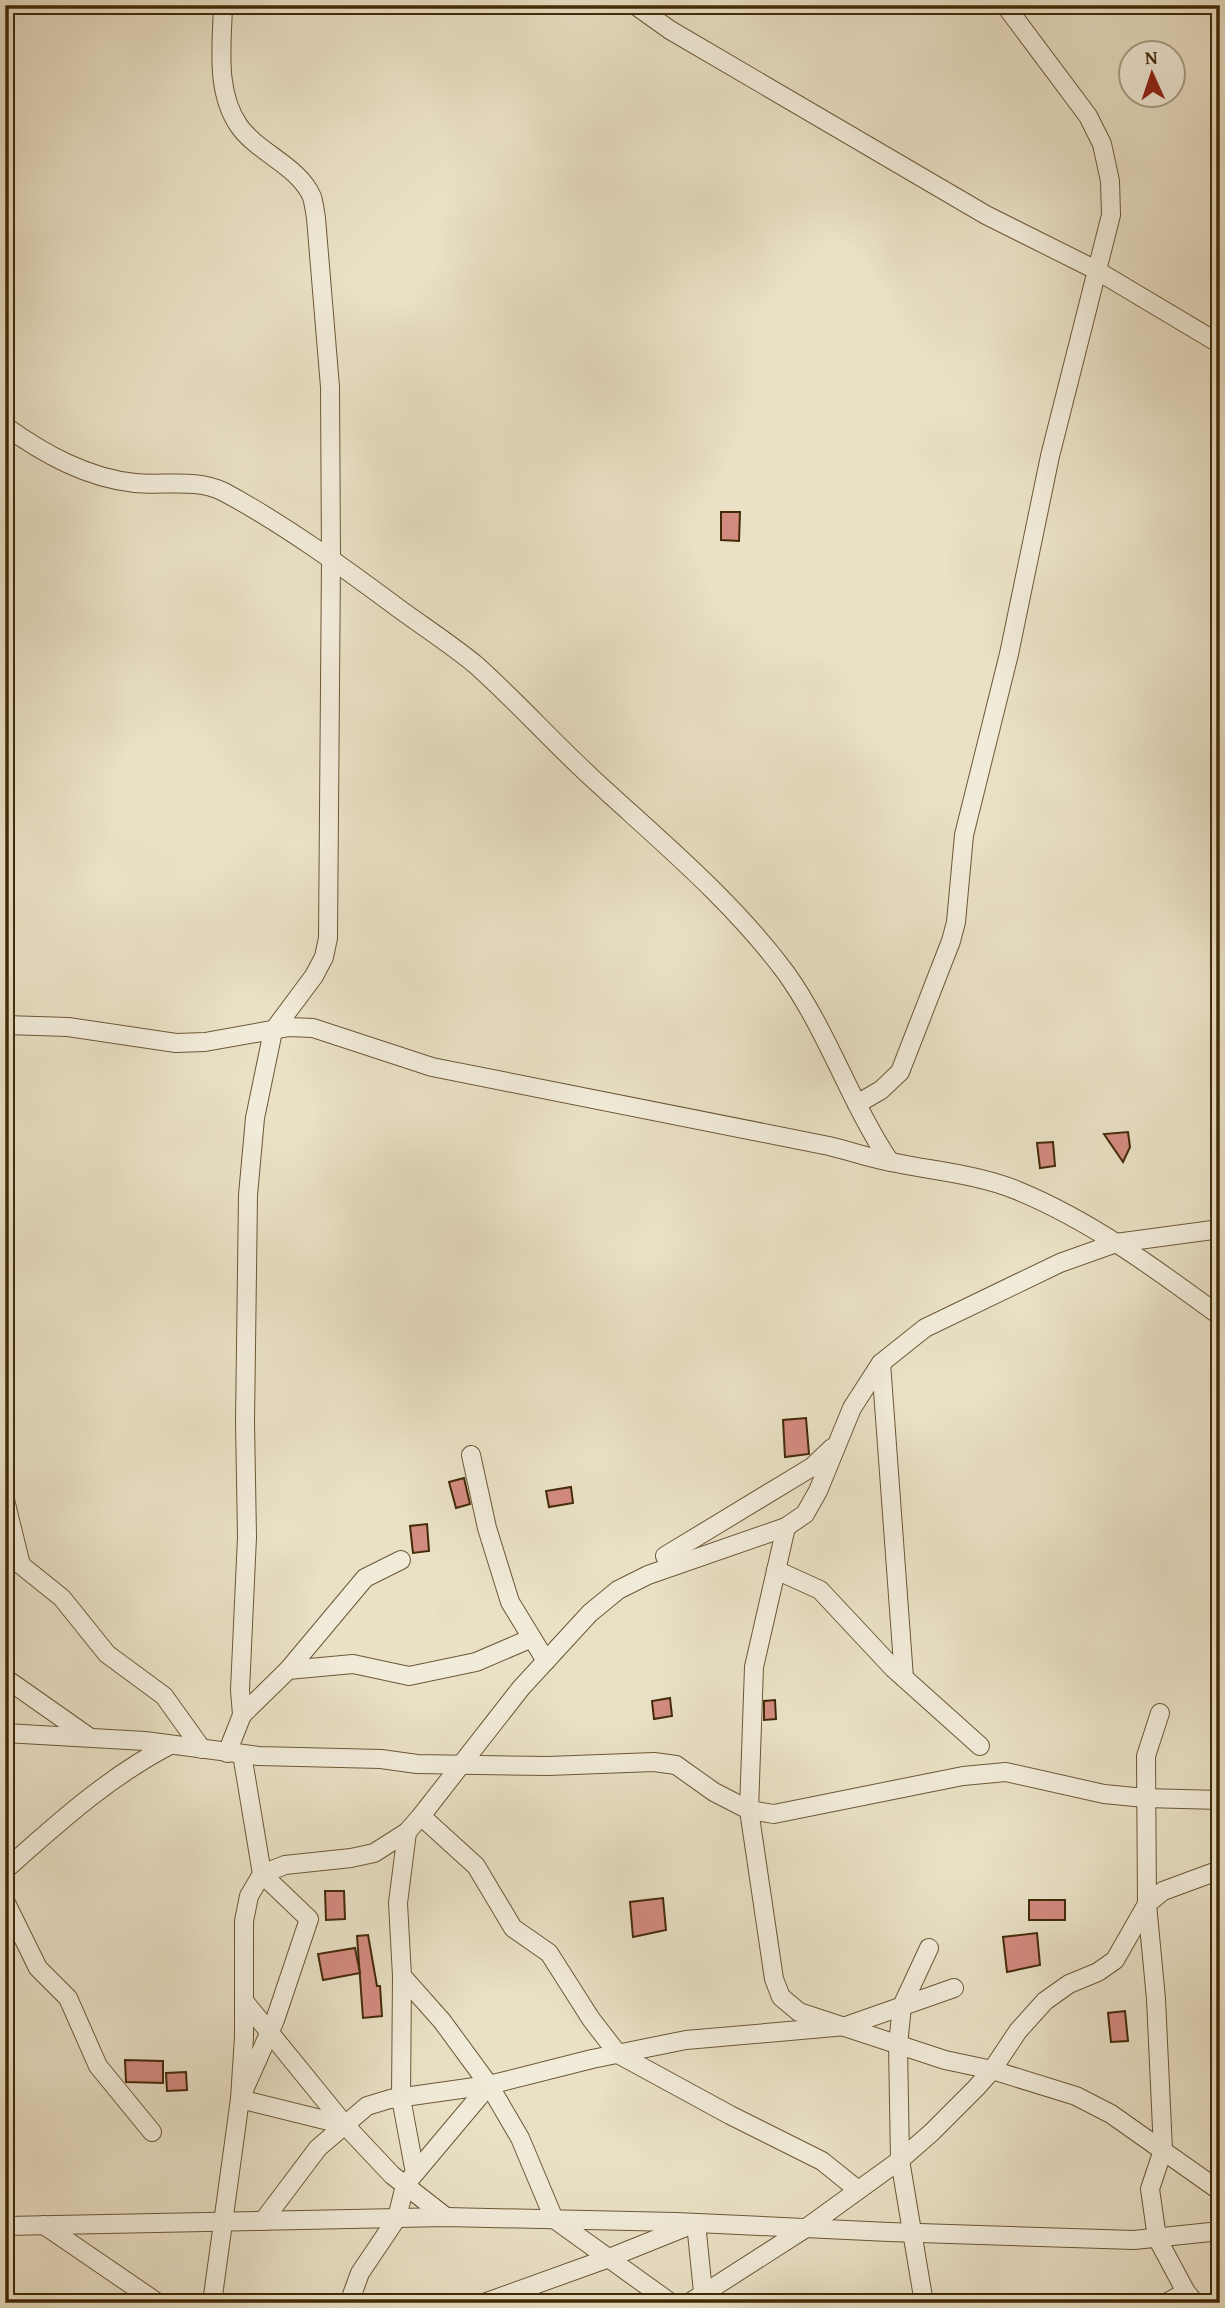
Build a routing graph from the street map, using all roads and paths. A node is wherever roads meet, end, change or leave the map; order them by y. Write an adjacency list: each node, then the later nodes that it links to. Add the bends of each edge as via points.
1 (223, 5): 7 (street, via 222,72 227,100 239,126 299,179 311,196 316,218 330,387)
2 (635, 5): 4 (street, via 986,215)
3 (1005, 5): 4 (street, via 1088,116 1102,144 1111,215)
4 (1096, 270): 5 (street); 10 (street, via 964,835 951,941 900,1072)
5 (1220, 344)
6 (5, 426): 7 (street, via 76,468 120,482 195,485 221,491)
7 (331, 558): 9 (street, via 328,939 314,976); 10 (street, via 472,663 718,895 786,974)
8 (5, 1025): 9 (street, via 68,1027 176,1043)
9 (273, 1031): 11 (street, via 313,1028 432,1067); 29 (street, via 254,1118 248,1195)
10 (857, 1104): 11 (street)
11 (890, 1162): 13 (street, via 1014,1189)
12 (1220, 1229): 13 (street)
13 (1116, 1243): 14 (street); 15 (street, via 1060,1263 925,1328)
14 (1220, 1316)
15 (881, 1363): 16 (street, via 852,1408); 27 (street)
16 (837, 1443): 19 (street, via 805,1514); 20 (street, via 812,1467)
17 (471, 1455): 24 (street, via 510,1602)
18 (5, 1500): 34 (street, via 21,1565 62,1598 107,1654 164,1696)
19 (786, 1527): 22 (street); 24 (street, via 648,1574 618,1590)
20 (665, 1556)
21 (401, 1560): 25 (street, via 365,1578)
22 (776, 1570): 27 (street, via 820,1590); 39 (street, via 754,1667)
23 (525, 1642): 25 (street, via 476,1662 408,1676 354,1664)
24 (546, 1661): 36 (street)
25 (288, 1670): 29 (street)
26 (5, 1678): 31 (street)
27 (904, 1678): 33 (street)
28 (1160, 1713): 37 (street, via 1146,1756)
29 (242, 1714): 35 (street)
30 (5, 1733): 31 (street)
31 (89, 1737): 32 (street)
32 (170, 1745): 34 (street); 42 (street, via 79,1804)
33 (980, 1746)
34 (202, 1749): 35 (street)
35 (235, 1753): 36 (street); 44 (street)
36 (459, 1765): 39 (street, via 676,1765); 40 (street)
37 (1146, 1798): 38 (street); 39 (street, via 1104,1794 1006,1772 963,1776 774,1814); 46 (street)
38 (1220, 1800)
39 (749, 1810): 52 (street, via 774,1979 781,1997 799,2011)
40 (421, 1816): 41 (street); 55 (street, via 476,1866 513,1928 549,1953)
41 (407, 1832): 44 (street, via 374,1853 285,1865); 48 (street, via 398,1903)
42 (5, 1870)
43 (1220, 1870): 46 (street, via 1163,1891)
44 (262, 1874): 50 (street, via 249,1896 244,1921); 53 (street, via 309,1919)
45 (5, 1901): 61 (street, via 38,1968 68,1998 98,2066)
46 (1147, 1904): 56 (street, via 1115,1960 1045,2001); 62 (street)
47 (929, 1948): 51 (street)
48 (402, 1976): 57 (street); 58 (street)
49 (954, 1987): 51 (street)
50 (244, 2001): 53 (street); 59 (street)
51 (902, 2006): 52 (street); 54 (street)
52 (846, 2026): 54 (street); 55 (street, via 686,2040)
53 (270, 2031): 59 (street); 60 (street)
54 (898, 2045): 56 (street); 63 (street)
55 (618, 2054): 57 (street); 65 (street, via 822,2161)
56 (992, 2070): 62 (street, via 1076,2096); 63 (street)
57 (489, 2085): 58 (street); 64 (street); 69 (street, via 520,2138)
58 (401, 2098): 60 (street, via 367,2106); 64 (street)
59 (240, 2099): 60 (street); 70 (street)
60 (345, 2125): 64 (street, via 392,2175); 71 (street, via 318,2148)
61 (152, 2132)
62 (1163, 2150): 66 (street); 78 (street, via 1150,2189)
63 (900, 2160): 65 (street); 77 (street)
64 (410, 2179): 67 (street); 68 (street)
65 (858, 2190): 75 (street)
66 (1220, 2192)
67 (446, 2217): 68 (street); 69 (street)
68 (397, 2218): 71 (street); 84 (street, via 360,2273)
69 (554, 2219): 72 (street); 79 (street)
70 (224, 2221): 71 (street); 73 (street); 83 (street)
71 (263, 2221)
72 (696, 2222): 75 (street); 79 (street); 81 (street)
73 (44, 2225): 74 (street); 82 (street)
74 (5, 2226)
75 (806, 2228): 77 (street); 81 (street)
76 (1220, 2231): 78 (street)
77 (914, 2233): 78 (street); 87 (street)
78 (1157, 2238): 80 (street)
79 (610, 2258): 85 (street); 86 (street)
80 (1190, 2297): 88 (street)
81 (697, 2299)
82 (158, 2303)
83 (212, 2303)
84 (349, 2303)
85 (484, 2303)
86 (671, 2303)
87 (924, 2303)
88 (1166, 2303)

